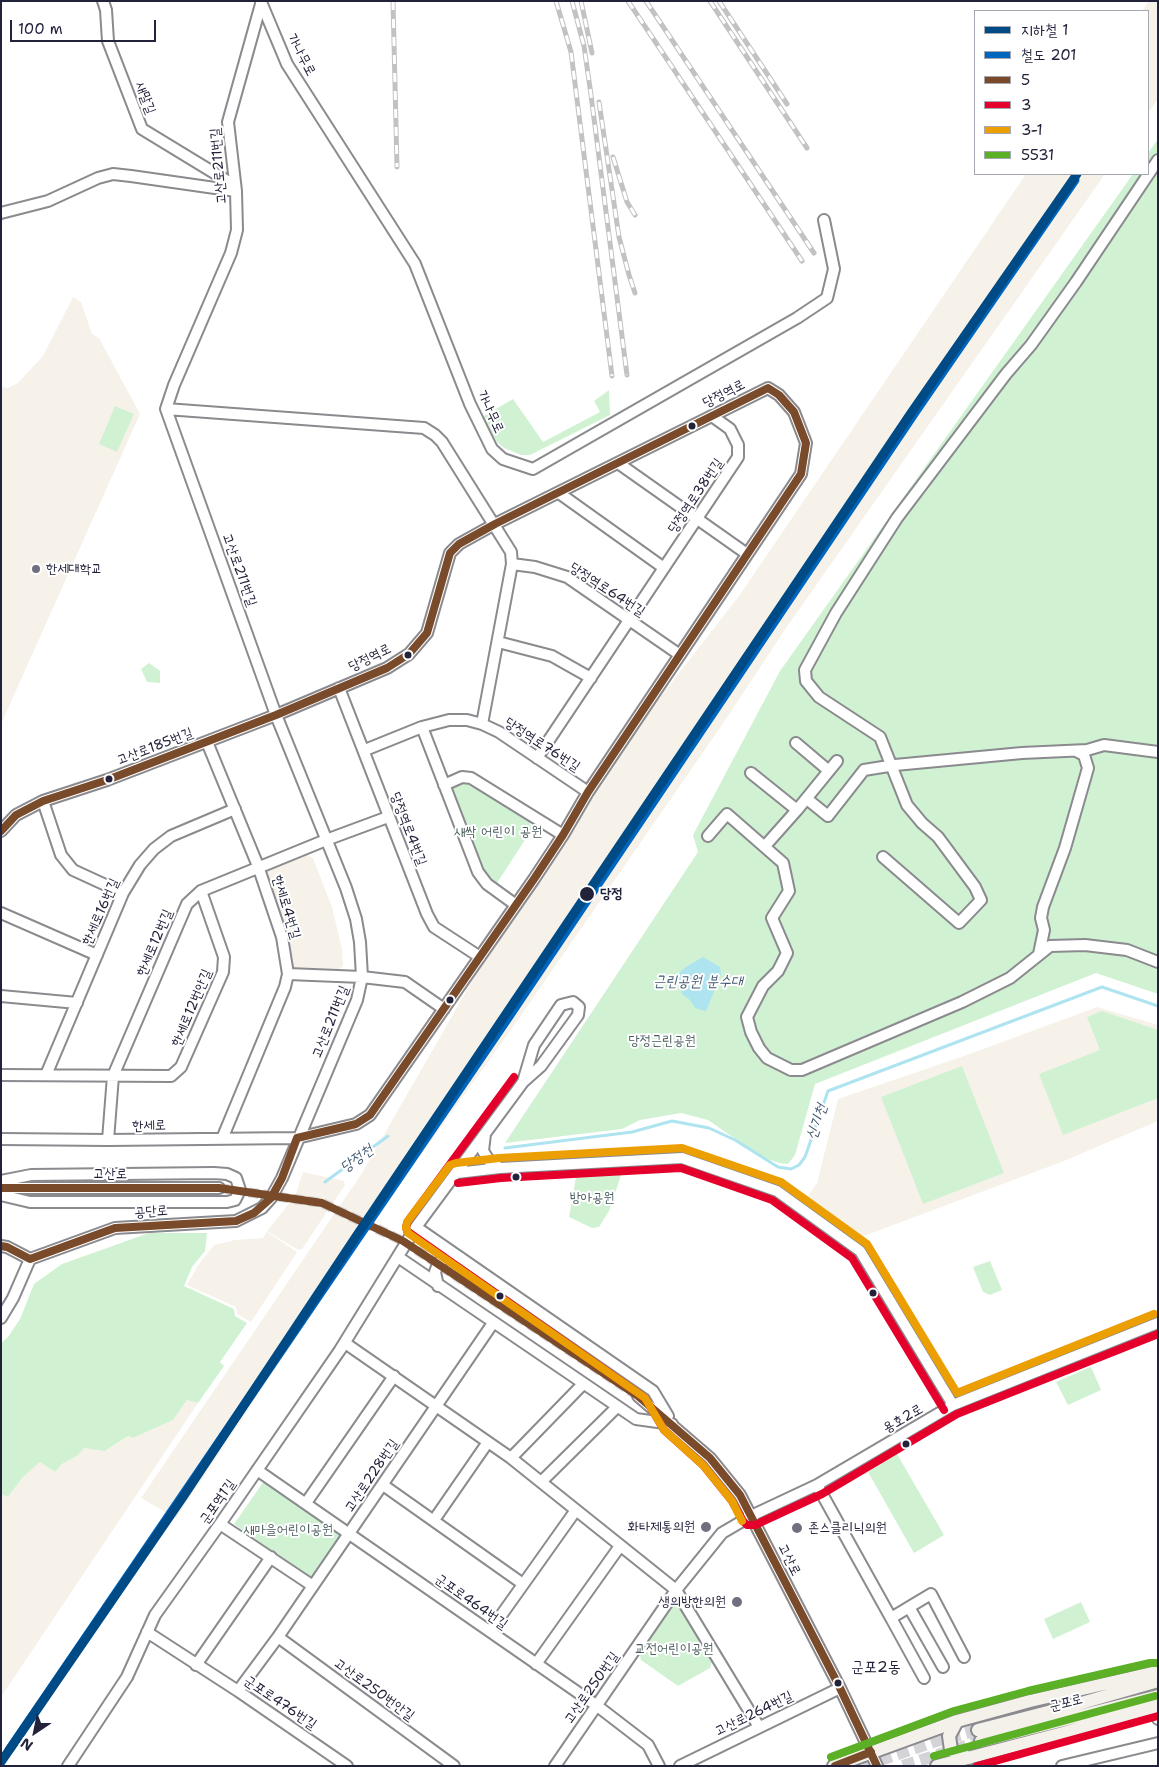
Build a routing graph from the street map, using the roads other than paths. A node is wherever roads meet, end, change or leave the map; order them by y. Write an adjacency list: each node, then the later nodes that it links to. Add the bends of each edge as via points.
1 (103, 1): 6 (street, 새말길, via 108,41 142,129)
2 (261, 3): 6 (street, 고산로211번길, via 228,122); 8 (street, 가나무로, via 288,64 415,264 470,404 492,449 504,459 533,469 828,298 834,269)
3 (1158, 160): 4 (street)
4 (1149, 173)
5 (1148, 175): 33 (street, via 1036,337 897,518 836,613 805,670 806,681 819,697 880,736)
6 (235, 188): 7 (street, via 113,174 48,201); 9 (street, 고산로211번길, via 237,230 231,253)
7 (1, 212)
8 (824, 220)
9 (166, 409): 14 (street, via 424,428 442,442); 23 (street, 고산로211번길)
10 (712, 416): 11 (street, 당정역로); 13 (street, 당정역로38번길, via 730,429 738,444 738,457); 15 (street, 당정역로, via 768,388 794,412 806,443 801,474)
11 (618, 463): 12 (street, 당정역로); 13 (street)
12 (558, 493): 14 (street, 당정역로); 17 (street)
13 (697, 519): 15 (street); 17 (street, 당정역로38번길)
14 (495, 524): 16 (street, via 511,552); 22 (street, 당정역로, via 458,544 450,554 427,633 409,654 387,668)
15 (747, 554): 20 (street, 당정역로)
16 (512, 564): 18 (street, 당정역로64번길, via 567,577); 19 (street)
17 (664, 568): 18 (street, 당정역로38번길)
18 (629, 620): 20 (street, 당정역로64번길); 21 (street, 당정역로38번길)
19 (498, 642): 21 (street, via 552,656); 24 (street)
20 (680, 655): 37 (street, 당정역로)
21 (591, 678): 31 (street, 당정역로38번길)
22 (339, 688): 23 (street, 당정역로); 28 (street, 당정역로4번길)
23 (276, 715): 26 (street, 고산로185번길); 46 (street, 고산로211번길)
24 (482, 724): 25 (street, 당정역로76번길, via 449,720); 31 (street, 당정역로76번길)
25 (422, 727): 28 (street, 당정역로76번길); 36 (street)
26 (207, 742): 39 (street, 고산로185번길); 40 (street, 한세로4번길)
27 (796, 743): 34 (street)
28 (365, 750): 42 (street, 당정역로4번길)
29 (1075, 751): 30 (street, via 1104,745); 33 (street); 54 (street, via 1084,755 1088,768 1065,848 1042,907 1044,930)
30 (1158, 752)
31 (538, 758): 37 (street, 당정역로76번길)
32 (838, 761): 34 (street)
33 (892, 765): 38 (street, via 864,770 828,816); 48 (street, via 907,804 938,837 981,900 959,923)
34 (829, 771): 38 (street)
35 (751, 773): 41 (street)
36 (444, 785): 44 (street, via 462,777 471,778); 52 (street, via 478,872 487,884)
37 (588, 792): 44 (street, 당정역로)
38 (807, 798): 41 (street)
39 (43, 801): 43 (street, 고산로185번길, via 16,815); 51 (street, via 61,855 73,870)
40 (235, 809): 49 (street, 한세로4번길); 51 (street, 한세로16번길, via 171,836 154,849)
41 (797, 810): 47 (street)
42 (388, 817): 46 (street, 한세로12번길); 56 (street, 당정역로4번길, via 434,927)
43 (1, 831)
44 (563, 835): 52 (street, 당정역로)
45 (708, 836): 47 (street, via 727,814)
46 (326, 840): 49 (street, 한세로12번길); 59 (street, 고산로211번길, via 356,919)
47 (765, 846): 54 (street, via 784,862 788,891 772,918 787,953 778,972 763,986 747,1017 759,1048 768,1058 791,1070 802,1070 962,1002 1010,978)
48 (883, 857)
49 (258, 866): 50 (street, 한세로12번길); 58 (street, 한세로4번길, via 282,937)
50 (201, 891): 65 (street, 한세로12번길, via 187,904); 65 (street, 한세로12번안길, via 224,957 223,972 181,1067 172,1076)
51 (123, 893): 55 (street, 한세로16번길)
52 (516, 905): 56 (street, 당정역로)
53 (1, 913): 55 (street)
54 (1039, 954): 57 (street, via 1050,946 1084,945 1127,950)
55 (97, 955): 61 (street, 한세로16번길)
56 (480, 957): 62 (street, 당정역로)
57 (1158, 962)
58 (288, 974): 59 (street); 69 (street, 한세로4번길)
59 (362, 977): 62 (street, via 405,982); 68 (street, 고산로211번길, via 357,1000)
60 (1, 996): 61 (street)
61 (76, 1003): 64 (street, 한세로16번길)
62 (444, 1009): 68 (street, 당정역로, via 378,1106 364,1121)
63 (1, 1075): 64 (street)
64 (46, 1075): 65 (street)
65 (113, 1076): 71 (street, 한세로12번길)
66 (522, 1082): 66 (street, via 541,1066 578,1015 579,1007 573,1002 561,1005 534,1045); 67 (street, 군포역1길)
67 (485, 1133): 72 (street, via 483,1152); 73 (street, 군포역1길)
68 (298, 1138): 69 (street, 한세로); 82 (street, 공단로, via 271,1198 248,1216 236,1221 115,1228)
69 (222, 1139): 71 (street, 한세로)
70 (1, 1140): 71 (street, 한세로)
71 (108, 1140)
72 (500, 1168): 73 (street); 91 (street, via 682,1158 777,1191 860,1251)
73 (456, 1173): 78 (street, 군포역1길)
74 (1, 1181): 77 (street, via 30,1175 214,1173 236,1178 240,1190 235,1200 226,1202 30,1202)
75 (1, 1188): 76 (street, 고산로)
76 (219, 1188)
77 (1, 1194)
78 (416, 1227): 80 (street, 군포역1길); 81 (street)
79 (1, 1246): 82 (street)
80 (398, 1258): 83 (street); 87 (street, 군포역1길)
81 (461, 1258): 83 (street, via 442,1260 438,1264 435,1272); 94 (street, via 652,1391)
82 (30, 1259): 84 (street)
83 (438, 1286): 86 (street)
84 (1, 1318)
85 (1158, 1323): 91 (street, 용호2로)
86 (493, 1324): 89 (street); 92 (street, 고산로228번길)
87 (345, 1343): 88 (street); 97 (street, 군포역1길)
88 (394, 1376): 92 (street); 101 (street)
89 (583, 1384): 93 (street); 96 (street)
90 (638, 1396): 94 (street, 고산로)
91 (953, 1405): 99 (street, 용호2로)
92 (436, 1406): 95 (street); 100 (street, 고산로228번길)
93 (617, 1407): 94 (street, via 636,1419); 98 (street)
94 (672, 1424): 103 (street, 고산로, via 710,1458 740,1496)
95 (488, 1442): 96 (street); 104 (street)
96 (511, 1458): 98 (street)
97 (257, 1470): 101 (street, 군포로464번길); 105 (street, 군포역1길)
98 (541, 1482): 102 (street)
99 (817, 1484): 103 (street, 용호2로); 113 (street)
100 (383, 1485): 104 (street); 106 (street, 고산로228번길)
101 (306, 1503): 106 (street, 군포로464번길)
102 (576, 1510): 107 (street); 109 (street)
103 (751, 1516): 111 (street, 고산로250번길, via 722,1533); 124 (street, 고산로)
104 (434, 1520): 109 (street)
105 (220, 1524): 108 (street); 115 (street, 군포역1길, via 155,1615)
106 (350, 1533): 110 (street, 고산로228번길); 114 (street, 군포로464번길)
107 (620, 1546): 111 (street); 119 (street)
108 (271, 1557): 110 (street); 118 (street)
109 (523, 1584): 114 (street)
110 (312, 1586): 116 (street, 고산로228번길)
111 (676, 1590): 126 (street, 고산로250번길); 129 (street)
112 (909, 1607): 113 (street); 117 (street, via 931,1594); 120 (street)
113 (891, 1618): 122 (street)
114 (490, 1631): 119 (street, 군포로464번길)
115 (147, 1632): 118 (street, 군포로476번길); 133 (street, 군포역1길, via 127,1677)
116 (278, 1637): 125 (street, 고산로228번길); 135 (street, 고산로250번안길)
117 (964, 1657)
118 (196, 1664): 125 (street, 군포로476번길)
119 (536, 1664): 126 (street, 군포로464번길)
120 (942, 1666)
121 (1158, 1673): 128 (main road)
122 (924, 1678)
123 (1158, 1681): 127 (main road, 군포로, via 979,1735)
124 (840, 1688): 129 (street, 고산로264번길); 131 (street, 고산로)
125 (238, 1691): 134 (street, 군포로476번길)
126 (596, 1705): 136 (street, 고산로250번길); 137 (street, 군포로464번길, via 648,1745)
127 (1156, 1707): 132 (main road)
128 (957, 1721): 131 (main road); 132 (main road, via 949,1736 951,1750)
129 (759, 1727): 138 (street, 고산로264번길)
130 (1158, 1743): 142 (street)
131 (870, 1752): 139 (main road); 140 (street, 고산로)
132 (970, 1758): 141 (main road)
133 (68, 1766)
134 (347, 1766)
135 (454, 1766)
136 (555, 1766)
137 (659, 1766)
138 (680, 1766)
139 (834, 1766)
140 (877, 1766)
141 (938, 1766)
142 (1062, 1766)

